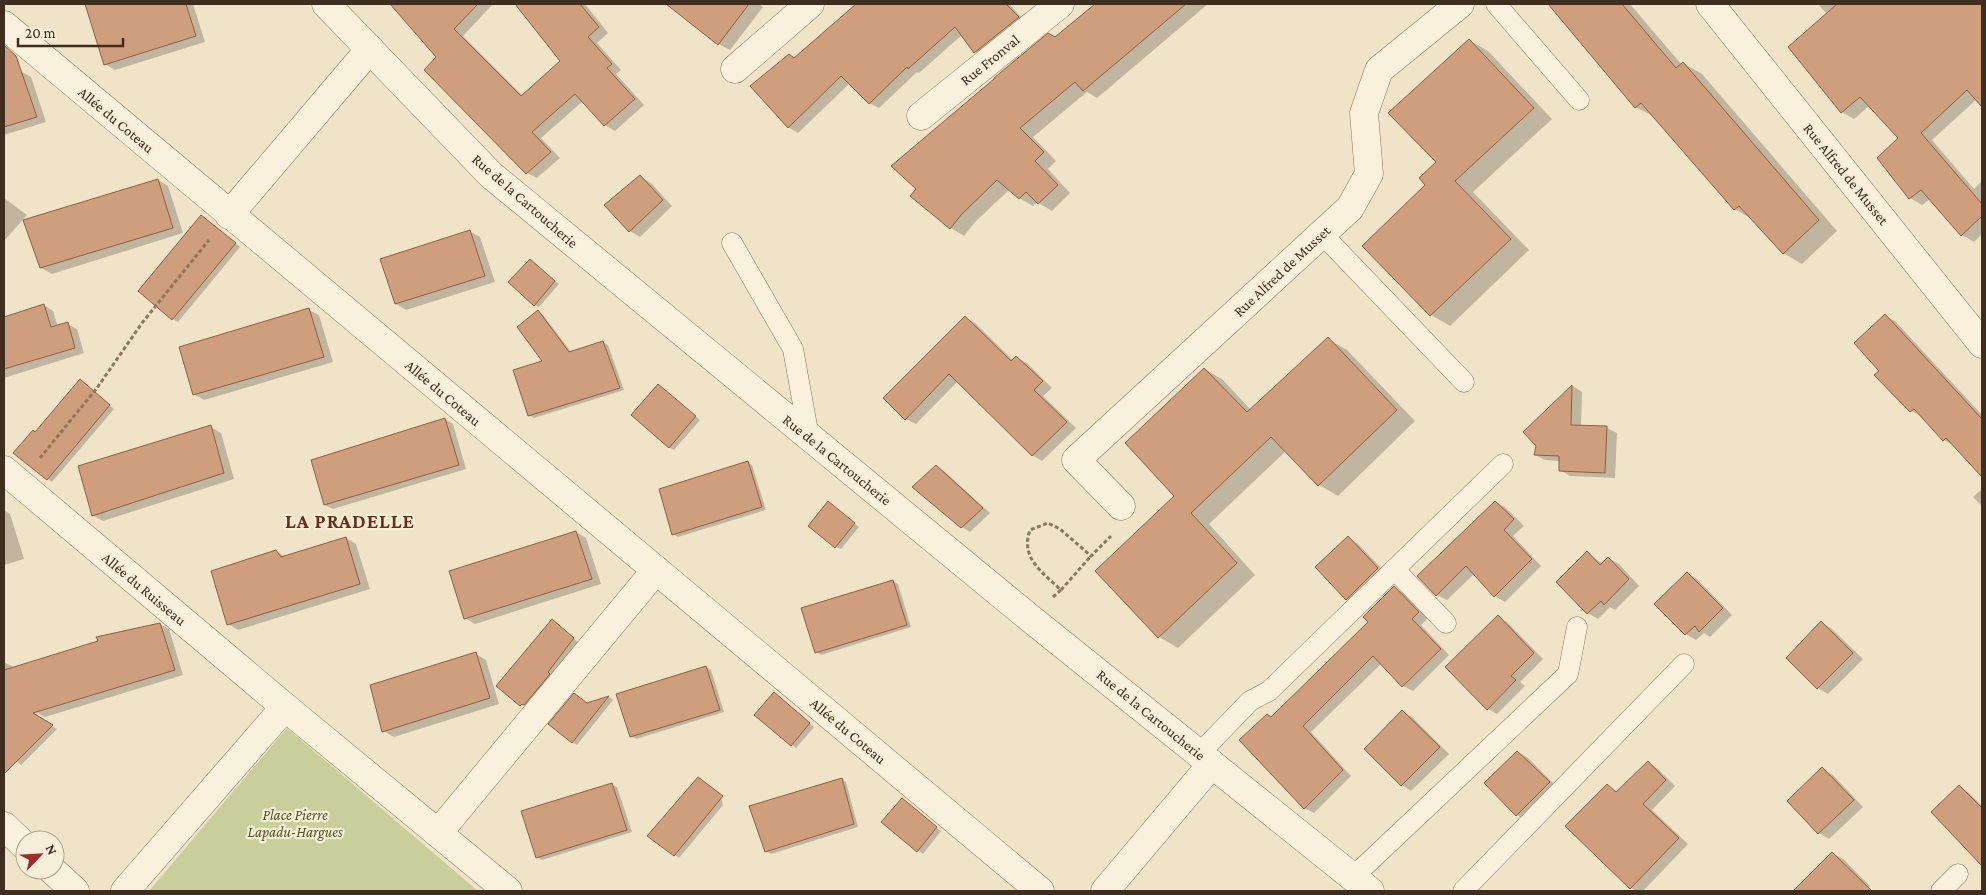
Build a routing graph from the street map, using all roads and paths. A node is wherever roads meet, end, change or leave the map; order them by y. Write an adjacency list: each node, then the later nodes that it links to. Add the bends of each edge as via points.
1 (326, 4): 8 (street, Rue de la Cartoucherie)
2 (810, 4): 9 (street)
3 (1060, 4): 11 (street, Rue Fronval)
4 (1460, 4): 13 (street, Rue Alfred de Musset, via 1379,70 1364,113 1369,174 1350,208)
5 (1496, 4): 10 (lane)
6 (1723, 8): 15 (street, Rue Alfred de Musset)
7 (4, 25): 12 (street, Allée du Coteau)
8 (370, 49): 12 (street); 17 (street, Rue de la Cartoucherie, via 491,175)
9 (734, 69)
10 (1579, 100)
11 (921, 116)
12 (229, 215): 19 (path, via 142,323 97,388); 22 (street, Allée du Coteau)
13 (1322, 234): 16 (lane); 20 (street, Rue Alfred de Musset, via 1076,460)
14 (732, 242): 17 (lane, via 793,348)
15 (1982, 344)
16 (1464, 382)
17 (809, 437): 25 (street, Rue de la Cartoucherie)
18 (1503, 464): 23 (lane)
19 (11, 477): 29 (street, Allée du Ruisseau)
20 (1121, 506): 21 (path, via 1131,516)
21 (1091, 556): 24 (path); 24 (path, via 1060,529 1048,523 1030,530 1026,540 1028,553 1034,564)
22 (656, 570): 32 (street); 40 (street, Allée du Coteau)
23 (1394, 570): 26 (lane); 30 (lane, via 1269,691 1250,701)
24 (1060, 590): 25 (path)
25 (1031, 619): 30 (street, Rue de la Cartoucherie)
26 (1446, 623)
27 (1577, 627): 36 (lane, via 1568,674)
28 (1684, 664): 42 (lane)
29 (285, 707): 32 (street, Allée du Ruisseau); 38 (street)
30 (1205, 759): 36 (street, Rue de la Cartoucherie); 41 (street)
31 (4, 826): 33 (street)
32 (438, 833): 39 (street, Allée du Ruisseau)
33 (15, 836)
34 (1958, 874): 43 (lane)
35 (63, 880): 37 (street)
36 (1362, 884)
37 (75, 891)
38 (125, 891)
39 (508, 891)
40 (1040, 891)
41 (1105, 891)
42 (1464, 891)
43 (1941, 891)

